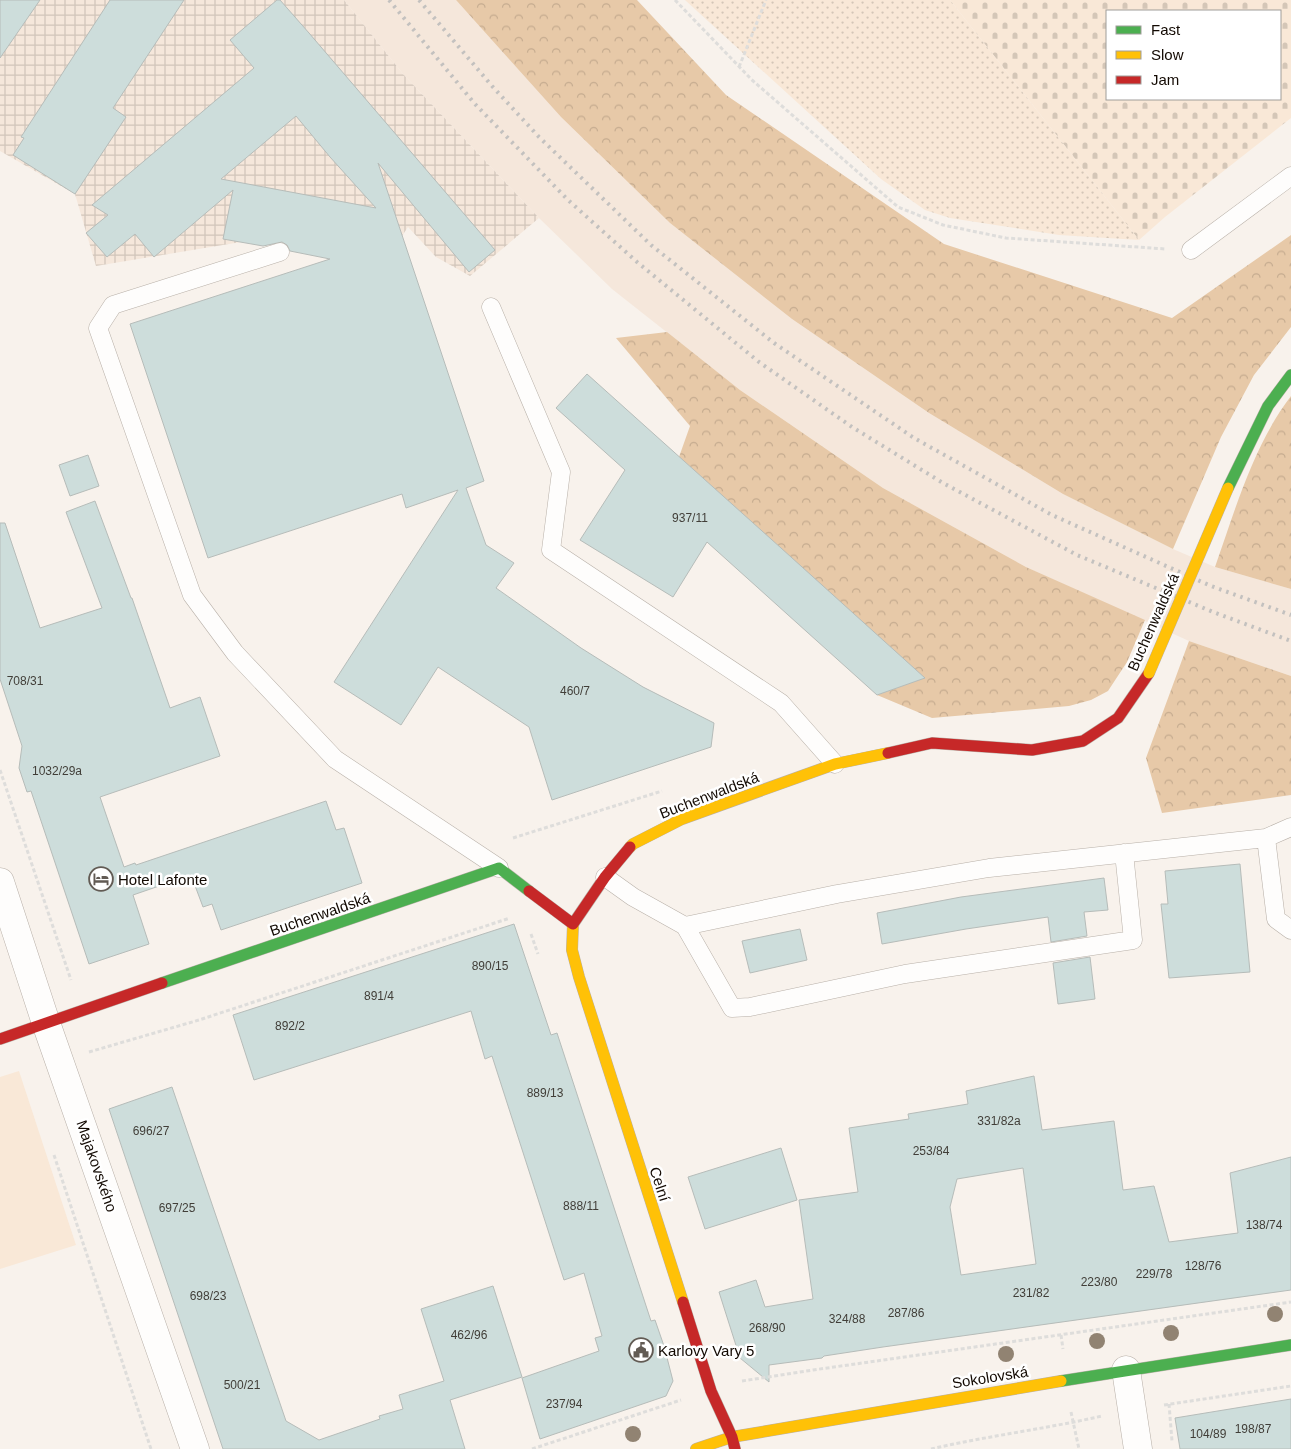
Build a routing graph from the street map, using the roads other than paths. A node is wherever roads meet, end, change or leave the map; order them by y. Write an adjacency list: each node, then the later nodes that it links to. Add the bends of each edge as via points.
1 (1291, 176): 2 (lane)
2 (1191, 250)
3 (280, 252): 10 (lane, via 114,305 98,328 192,595 235,653 335,759)
4 (491, 307): 6 (lane, via 561,472 552,550 781,703)
5 (1291, 375): 6 (street, Buchenwaldská, bridge, via 1268,406 1228,488 1149,673 1118,718 1083,741 1032,750 932,743)
6 (836, 764): 11 (street, Buchenwaldská, via 682,818 634,844)
7 (1291, 827): 8 (lane)
8 (1266, 838): 9 (lane); 15 (lane, via 1276,920)
9 (1124, 853): 14 (lane, via 989,868 837,894); 14 (lane, via 1133,940 905,974 750,1007 732,1008)
10 (499, 868): 13 (street); 16 (street, Buchenwaldská)
11 (605, 877): 13 (street, Buchenwaldská); 14 (lane)
12 (0, 882): 16 (street, Majakovského)
13 (573, 924): 20 (street, Celní, via 572,950 579,977 711,1391)
14 (685, 926)
15 (1291, 930)
16 (46, 1023): 17 (street, Buchenwaldská); 21 (street, Majakovského)
17 (0, 1039)
18 (1291, 1345): 19 (street, Sokolovská)
19 (1126, 1370): 20 (street, Sokolovská); 24 (street)
20 (732, 1437): 22 (street, Sokolovská); 23 (street, Celní)
21 (194, 1449)
22 (696, 1449)
23 (735, 1449)
24 (1138, 1449)

